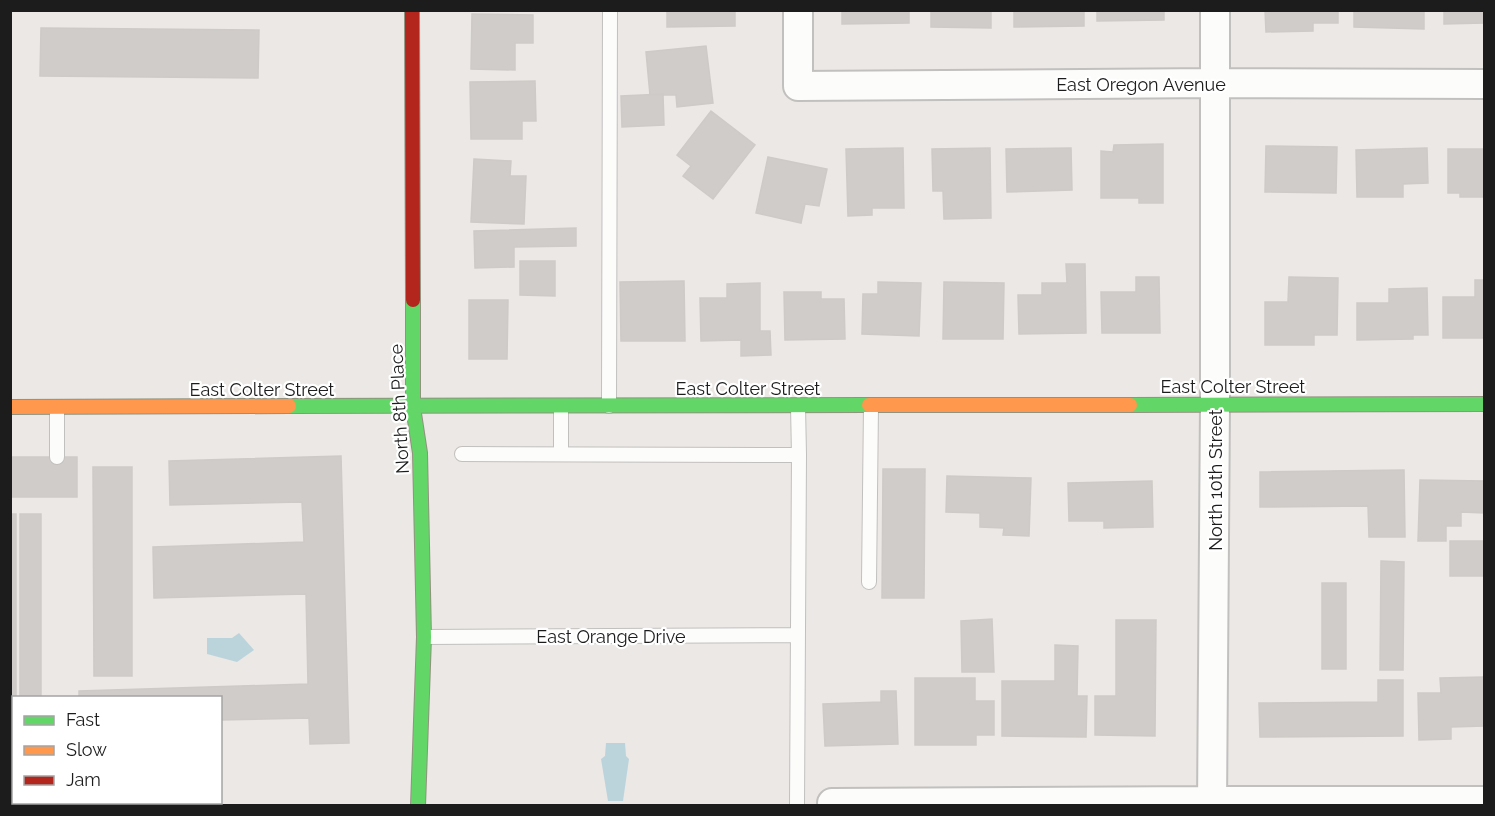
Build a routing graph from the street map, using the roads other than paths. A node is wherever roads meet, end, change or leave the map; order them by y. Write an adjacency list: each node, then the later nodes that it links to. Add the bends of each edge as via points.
1 (412, 10): 15 (street, North 8th Place)
2 (610, 10): 10 (lane)
3 (798, 10): 5 (street, East Oregon Avenue, via 798,86)
4 (1215, 10): 5 (street, North 10th Street)
5 (1215, 83): 6 (street, East Oregon Avenue); 7 (street, North 10th Street)
6 (1485, 84)
7 (1215, 404): 8 (street, East Colter Street); 12 (street, East Colter Street); 25 (street, North 10th Street)
8 (1485, 404)
9 (561, 406): 10 (street, East Colter Street); 15 (street, East Colter Street); 17 (lane)
10 (609, 406): 11 (street, East Colter Street)
11 (798, 406): 12 (street, East Colter Street); 18 (lane)
12 (871, 406): 20 (lane)
13 (10, 407): 14 (street, East Colter Street)
14 (57, 407): 15 (street, East Colter Street); 19 (lane)
15 (413, 407): 22 (street, North 8th Place, via 420,453)
16 (462, 454): 17 (lane)
17 (561, 454): 18 (lane)
18 (799, 455): 21 (lane)
19 (57, 458)
20 (869, 582)
21 (798, 635): 22 (lane, East Orange Drive); 27 (lane)
22 (424, 637): 26 (street, North 8th Place)
23 (1485, 801): 25 (street)
24 (832, 803): 25 (street)
25 (1212, 803)
26 (418, 806)
27 (796, 806)

